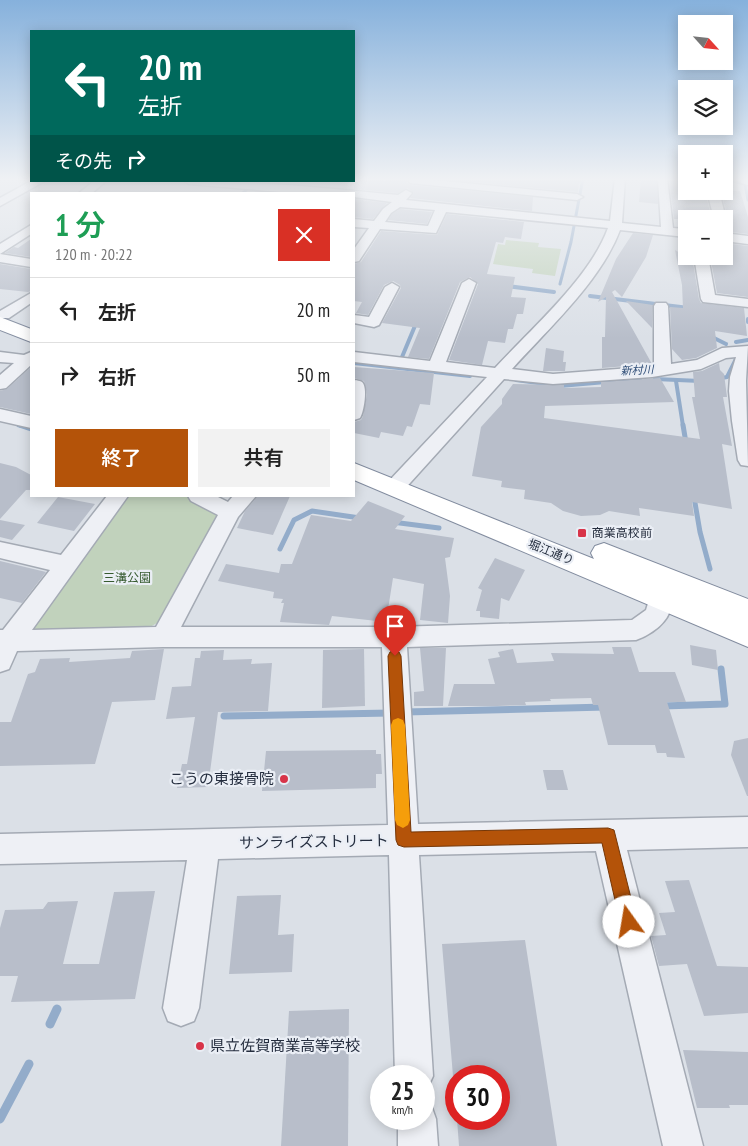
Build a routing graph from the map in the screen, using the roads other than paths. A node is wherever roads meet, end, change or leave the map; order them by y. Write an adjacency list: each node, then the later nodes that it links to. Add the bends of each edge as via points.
1 (27, 231): 6 (street)
2 (373, 231): 7 (street)
3 (612, 231): 26 (street, via 584,281)
4 (733, 238): 5 (street)
5 (748, 240)
6 (4, 245)
7 (359, 251)
8 (0, 258): 9 (street)
9 (30, 263)
10 (702, 265): 14 (street, via 708,298)
11 (468, 283): 24 (street)
12 (392, 287): 17 (street, via 374,322)
13 (30, 297): 16 (street)
14 (748, 303)
15 (661, 306): 25 (street, via 662,364)
16 (1, 317): 18 (highway); 19 (highway)
17 (355, 319)
18 (30, 325)
19 (30, 335)
20 (746, 354): 25 (street, via 722,353 701,364); 30 (street, via 738,379)
21 (0, 356): 23 (street)
22 (355, 357): 24 (street)
23 (29, 359): 27 (street)
24 (436, 367): 26 (street)
25 (666, 369): 26 (street, via 553,379)
26 (498, 373): 36 (street)
27 (0, 384)
28 (355, 386): 29 (street)
29 (355, 410)
30 (744, 411): 34 (street)
31 (0, 415): 32 (street)
32 (30, 422)
33 (355, 455): 36 (highway, 堀江通り)
34 (748, 460)
35 (355, 471): 36 (highway, 堀江通り)
36 (400, 481): 42 (highway, 堀江通り); 43 (highway, 堀江通り)
37 (117, 497): 41 (street)
38 (203, 497): 39 (street)
39 (238, 504): 46 (street)
40 (0, 550): 41 (street)
41 (66, 565): 47 (street)
42 (660, 597): 44 (highway, 堀江通り); 45 (street, via 656,618 636,630)
43 (748, 611)
44 (748, 634)
45 (394, 637): 46 (street); 50 (street)
46 (162, 638): 47 (street)
47 (3, 647)
48 (748, 832): 49 (street, サンライズストリート)
49 (608, 835): 50 (street, サンライズストリート); 57 (street)
50 (404, 840): 51 (street, サンライズストリート); 54 (street)
51 (205, 844): 52 (street, サンライズストリート); 53 (street)
52 (0, 849)
53 (181, 1008)
54 (414, 1065)
55 (417, 1130): 56 (street)
56 (418, 1146)
57 (683, 1146)

